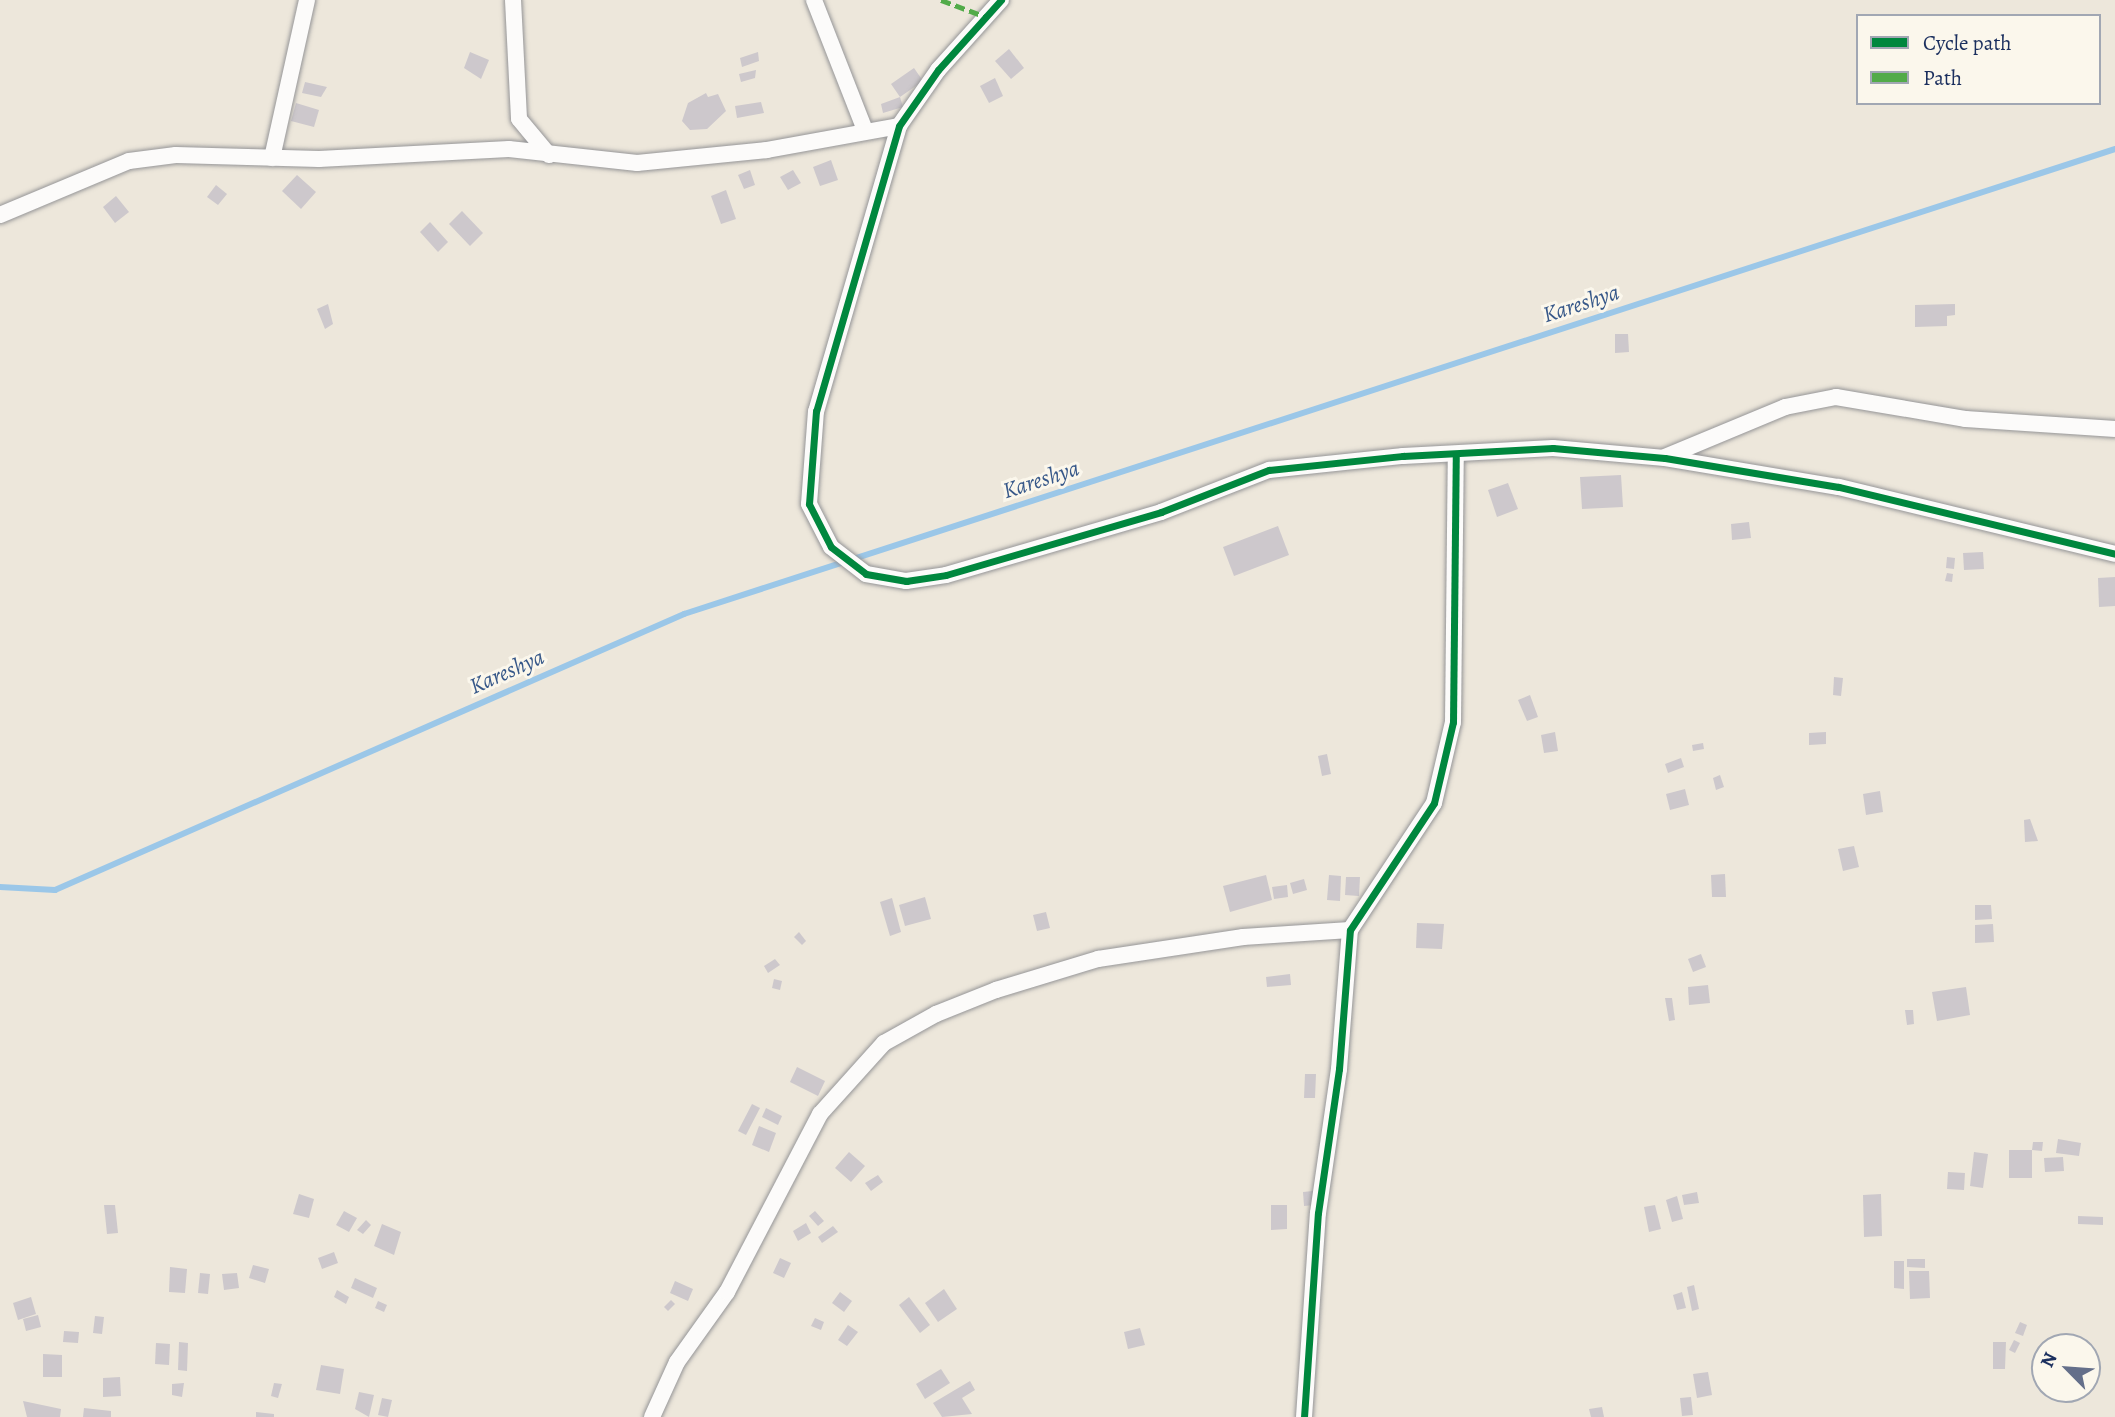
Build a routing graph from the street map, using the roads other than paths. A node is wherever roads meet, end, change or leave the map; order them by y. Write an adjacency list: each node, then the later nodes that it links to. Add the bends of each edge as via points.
1 (307, 0): 8 (street)
2 (513, 0): 7 (street, via 519,119)
3 (814, 0): 6 (street)
4 (1002, 0): 5 (street, via 938,70)
5 (899, 126): 6 (street); 11 (street, via 816,411 809,457 808,504 831,547 866,574 906,581 946,575 1161,512 1269,470 1403,456)
6 (865, 130): 7 (street, via 766,150 637,163)
7 (549, 155): 8 (street, via 509,149)
8 (272, 158): 9 (street, via 176,155 129,161)
9 (0, 215)
10 (2115, 429): 12 (street, via 1966,419 1836,397 1784,407)
11 (1455, 456): 12 (street, via 1553,448); 14 (street, via 1455,689 1447,753 1434,803)
12 (1665, 458): 13 (street, via 1919,504)
13 (2115, 554)
14 (1350, 930): 15 (street, via 1266,934 1098,959 996,990 936,1014 884,1043 820,1114 727,1292 677,1362); 16 (street, via 1339,1069 1318,1213)
15 (652, 1417)
16 (1304, 1417)

